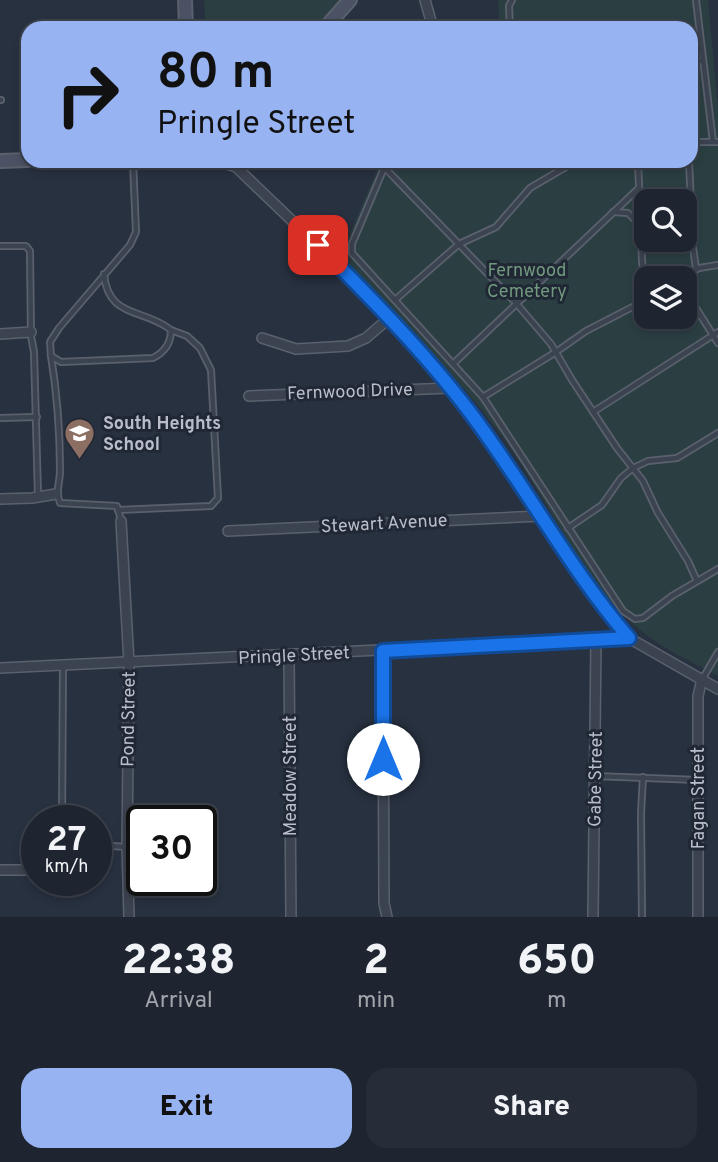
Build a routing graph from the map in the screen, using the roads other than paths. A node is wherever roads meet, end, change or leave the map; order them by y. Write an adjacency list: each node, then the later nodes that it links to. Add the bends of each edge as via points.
1 (185, 0): 6 (main road)
2 (349, 0): 7 (main road)
3 (425, 0): 8 (street)
4 (512, 0): 9 (lane)
5 (696, 0): 11 (lane)
6 (186, 21)
7 (331, 21)
8 (431, 21)
9 (510, 21)
10 (698, 61): 11 (lane)
11 (703, 61): 13 (lane)
12 (698, 142): 13 (lane)
13 (716, 142)
14 (21, 160): 15 (main road)
15 (0, 161)
16 (133, 168): 31 (lane, via 136,232)
17 (238, 168): 36 (street)
18 (384, 168): 32 (lane, via 351,249)
19 (385, 168): 26 (lane)
20 (564, 168): 26 (lane, via 530,188 491,230)
21 (638, 168): 23 (lane)
22 (689, 168): 29 (lane)
23 (639, 188): 24 (lane)
24 (612, 212): 25 (lane, via 628,213); 33 (lane)
25 (634, 219)
26 (459, 244): 32 (lane); 33 (lane)
27 (0, 246): 38 (lane, via 26,246 30,251)
28 (718, 265): 30 (lane)
29 (696, 266)
30 (697, 269)
31 (104, 274): 37 (lane, via 113,302); 44 (lane, via 59,328 50,342)
32 (395, 300): 45 (lane)
33 (516, 303): 43 (lane); 45 (lane)
34 (634, 307): 43 (lane)
35 (697, 307): 40 (lane)
36 (388, 319): 41 (street, via 348,346 296,349); 46 (street)
37 (171, 330): 44 (lane, via 166,348 153,358 61,362); 57 (lane, via 200,348 211,370 218,498 211,506)
38 (31, 332): 39 (street); 50 (lane)
39 (0, 334)
40 (716, 334): 42 (lane); 49 (lane)
41 (262, 338)
42 (718, 343)
43 (556, 352): 48 (lane); 49 (lane)
44 (51, 355): 54 (lane, via 60,474)
45 (454, 363): 48 (lane)
46 (451, 388): 47 (street, Fernwood Drive); 58 (street)
47 (249, 396)
48 (483, 397): 60 (lane)
49 (593, 412): 53 (lane)
50 (37, 416): 51 (lane); 55 (lane)
51 (0, 418)
52 (718, 433): 53 (lane, via 677,458)
53 (633, 468): 60 (lane, via 602,505); 63 (lane)
54 (56, 494): 55 (street); 57 (lane, via 60,503 117,506)
55 (38, 497): 56 (street)
56 (0, 499)
57 (118, 510): 59 (lane)
58 (541, 516): 61 (street, Stewart Avenue); 64 (street)
59 (121, 521): 69 (street, Pond Street)
60 (568, 528): 63 (lane, via 616,602 635,619)
61 (228, 531)
62 (718, 569): 63 (lane)
63 (697, 581)
64 (629, 638): 65 (street, Pringle Street); 72 (street)
65 (596, 640): 66 (street, Pringle Street); 74 (street, Gabe Street)
66 (383, 651): 68 (street, Pringle Street); 84 (street)
67 (718, 652): 72 (lane)
68 (289, 655): 69 (street, Pringle Street); 83 (street, Meadow Street)
69 (129, 663): 70 (street, Pringle Street); 78 (street, Pond Street)
70 (63, 665): 71 (street, Pringle Street); 77 (lane)
71 (0, 667)
72 (702, 680): 73 (street); 76 (street, Fagan Street)
73 (718, 689)
74 (595, 776): 75 (lane); 85 (street, Gabe Street)
75 (643, 777): 76 (lane); 86 (lane)
76 (698, 780): 87 (street, Fagan Street)
77 (62, 805)
78 (127, 805)
79 (0, 870): 80 (street)
80 (21, 870)
81 (128, 896): 82 (street, Pond Street)
82 (129, 917)
83 (291, 917)
84 (387, 917)
85 (593, 917)
86 (642, 917)
87 (698, 917)

